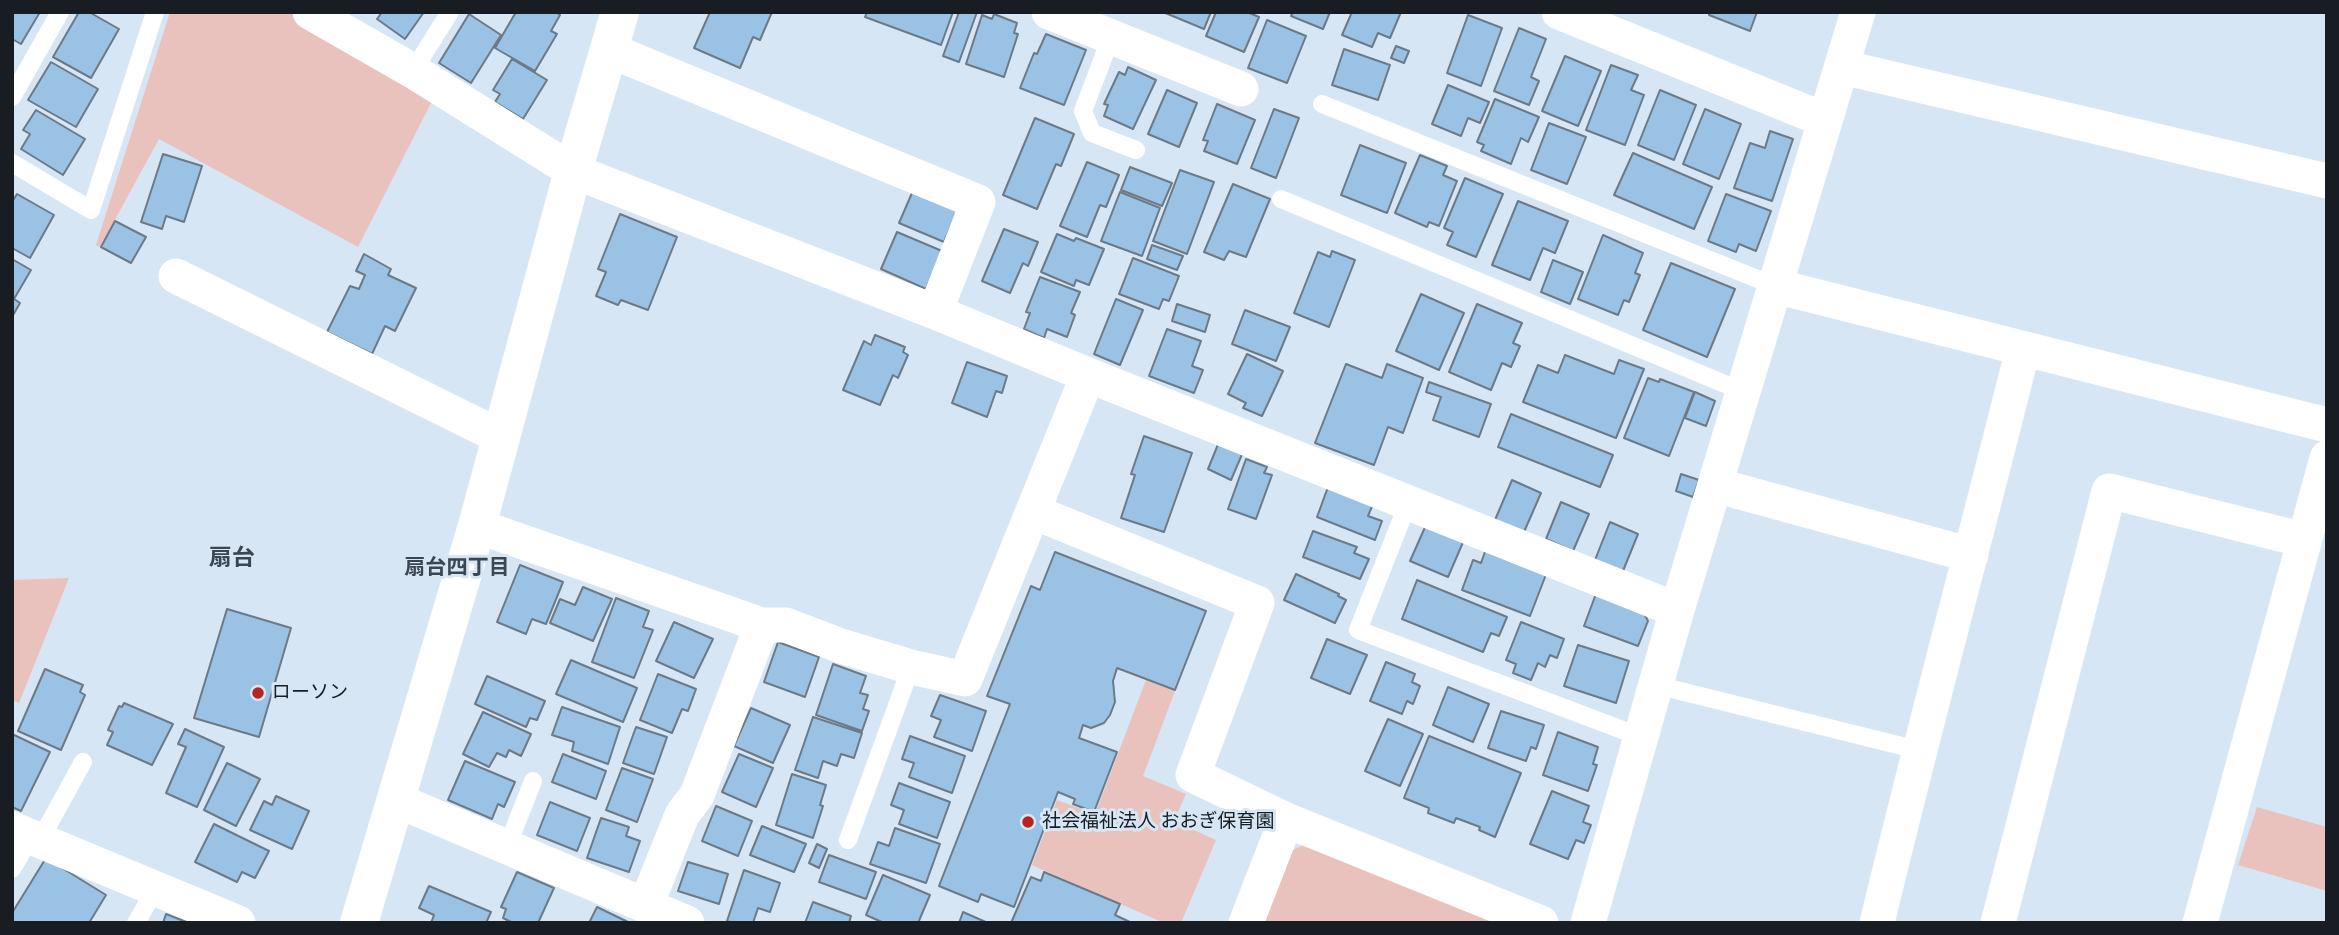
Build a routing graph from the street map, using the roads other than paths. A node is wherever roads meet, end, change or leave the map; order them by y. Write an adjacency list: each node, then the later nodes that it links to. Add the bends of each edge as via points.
1 (60, 12): 14 (lane)
2 (155, 12): 18 (lane, via 91,210)
3 (310, 12): 12 (street)
4 (450, 12): 12 (lane)
5 (620, 12): 10 (street)
6 (1049, 12): 9 (street)
7 (1559, 12): 16 (street)
8 (1858, 12): 11 (street)
9 (1111, 37): 13 (street); 17 (lane, via 1083,111 1092,133)
10 (609, 50): 19 (street); 24 (street, via 978,202)
11 (1842, 66): 16 (street); 20 (street)
12 (412, 71): 19 (street)
13 (1241, 89)
14 (12, 97)
15 (1322, 104): 23 (lane)
16 (1825, 120): 23 (street)
17 (1136, 150)
18 (12, 163)
19 (573, 171): 24 (street); 29 (street)
20 (2327, 181)
21 (1280, 198): 27 (lane)
22 (176, 276): 29 (street)
23 (1776, 286): 25 (street); 27 (street)
24 (935, 312): 26 (street)
25 (2023, 349): 28 (street); 36 (street)
26 (1088, 375): 32 (street); 33 (street)
27 (1744, 392): 31 (street)
28 (2327, 425)
29 (501, 437): 34 (street)
30 (2327, 458): 35 (street)
31 (1715, 485): 36 (street); 37 (street)
32 (1408, 503): 37 (street); 41 (lane, via 1358,630)
33 (1034, 512): 39 (street, via 965,680); 46 (street, via 1258,603 1193,775)
34 (477, 526): 38 (street); 45 (street)
35 (2304, 540): 61 (street, via 2109,491); 62 (street)
36 (1971, 555): 42 (street)
37 (1677, 610): 40 (street)
38 (762, 625): 39 (street, via 786,625); 52 (street, via 697,795 682,815)
39 (911, 667): 48 (lane)
40 (1656, 685): 41 (street); 42 (lane)
41 (1641, 737): 59 (street)
42 (1919, 750): 60 (street)
43 (83, 762): 47 (lane)
44 (533, 781): 49 (lane)
45 (396, 800): 49 (street); 55 (street)
46 (1286, 820): 57 (street); 58 (street)
47 (28, 835): 50 (lane); 51 (street)
48 (848, 839)
49 (507, 846): 52 (street)
50 (12, 869)
51 (156, 888): 53 (lane); 54 (street)
52 (646, 905): 56 (street)
53 (136, 923)
54 (238, 923)
55 (359, 923)
56 (687, 923)
57 (1246, 923)
58 (1541, 923)
59 (1588, 923)
60 (1877, 923)
61 (1998, 923)
62 (2200, 923)

